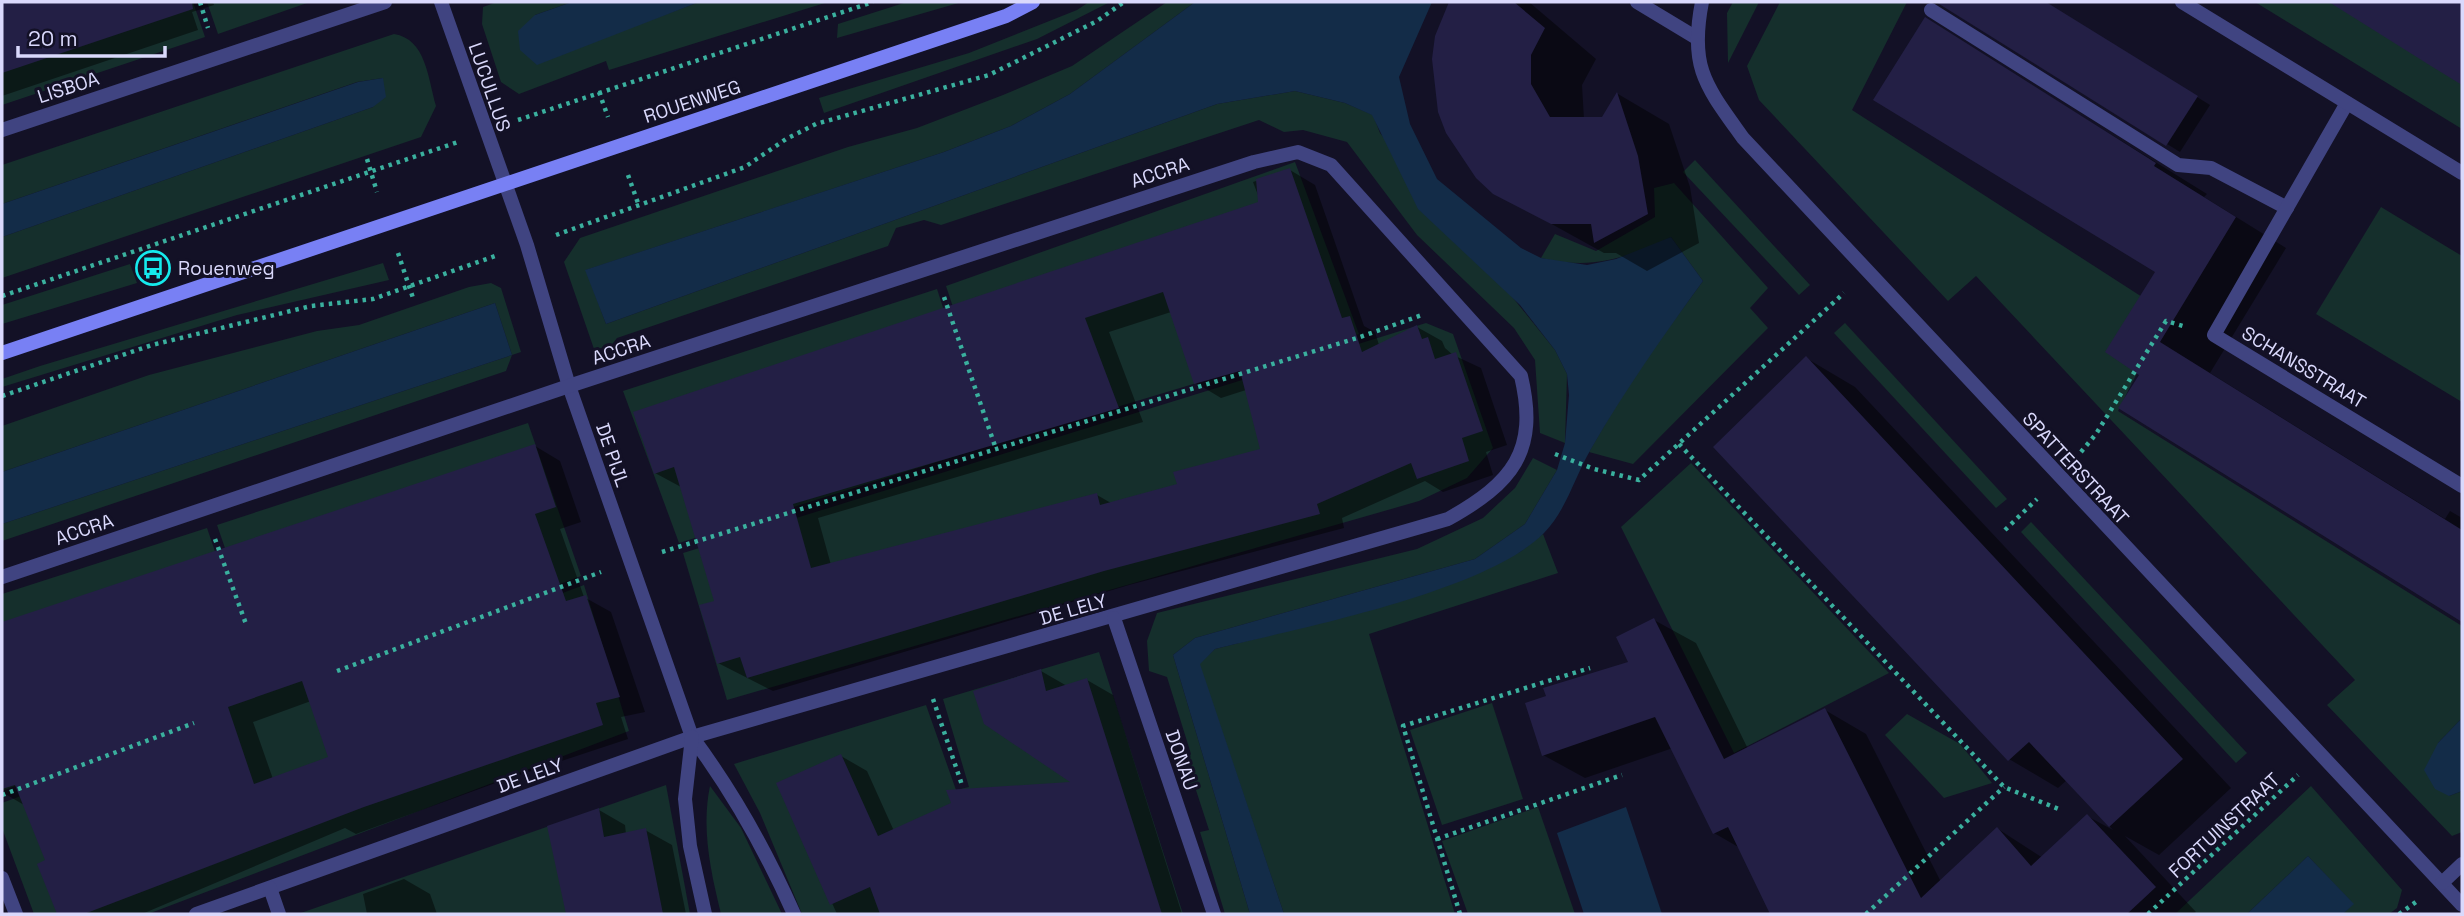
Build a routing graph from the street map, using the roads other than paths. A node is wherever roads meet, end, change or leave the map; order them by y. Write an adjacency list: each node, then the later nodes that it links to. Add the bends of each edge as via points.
1 (384, 2): 10 (street, LISBOA)
2 (441, 2): 13 (street, LUCULLUS)
3 (1033, 2): 13 (main road, ROUENWEG, via 1006,16)
4 (1637, 2): 8 (street)
5 (1702, 2): 8 (street, SPATTERSTRAAT)
6 (2182, 2): 9 (street)
7 (1931, 10): 14 (street, via 2178,165 2211,168)
8 (1695, 37): 23 (street, SPATTERSTRAAT, via 1706,87 1743,138)
9 (2347, 103): 12 (street); 14 (street, SCHANSSTRAAT)
10 (2, 130)
11 (1254, 162): 16 (street, ACCRA); 19 (street, DE LELY, via 1298,152 1331,165 1521,376 1528,408 1526,440 1511,470 1480,501 1448,519)
12 (2462, 173)
13 (503, 185): 15 (main road, ROUENWEG); 16 (street, DE PIJL, via 527,245)
14 (2287, 208): 17 (street, SCHANSSTRAAT, via 2214,335)
15 (2, 353)
16 (569, 386): 18 (street, ACCRA); 20 (street, DE PIJL)
17 (2462, 486)
18 (2, 577)
19 (1114, 618): 20 (street, DE LELY); 31 (street, DONAU)
20 (692, 737): 24 (street, DE LELY); 29 (street, DE PIJL, via 685,799); 30 (street, DE PIJL, via 752,827)
21 (2462, 864): 23 (street)
22 (2, 878): 26 (street)
23 (2442, 883): 25 (street, SPATTERSTRAAT)
24 (270, 888): 27 (street, DE LELY); 28 (street)
25 (2462, 905)
26 (16, 914)
27 (195, 914)
28 (279, 914)
29 (705, 914)
30 (794, 914)
31 (1214, 914)

